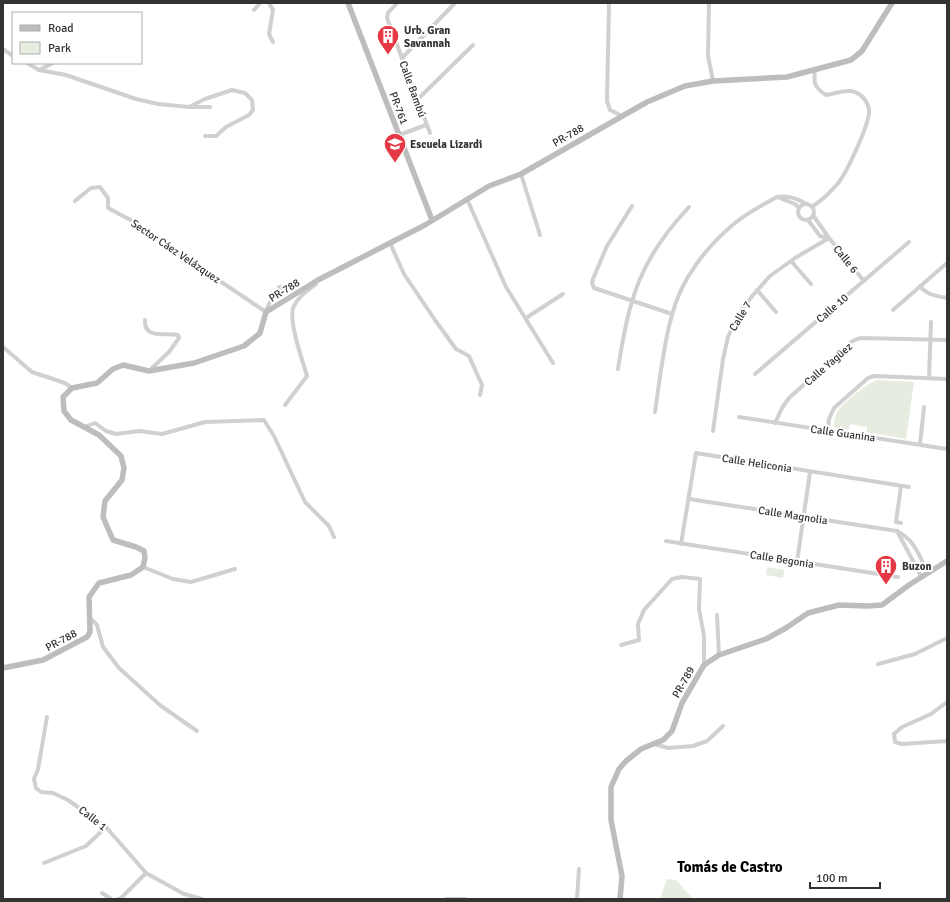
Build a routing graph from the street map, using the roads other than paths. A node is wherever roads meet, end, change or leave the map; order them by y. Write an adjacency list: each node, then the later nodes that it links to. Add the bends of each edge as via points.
1 (260, 3): 9 (street)
2 (269, 3): 10 (street, via 273,10 269,34)
3 (348, 3): 26 (street, PR-761 / PR-761)
4 (397, 3): 14 (street, Calle Bambú, via 387,18)
5 (456, 3): 14 (street)
6 (609, 3): 23 (street, via 607,101 610,110)
7 (709, 3): 19 (street, via 708,56)
8 (892, 3): 18 (street, PR-788 / PR-788, via 862,51 851,60)
9 (254, 10)
10 (274, 42)
11 (473, 45): 20 (street)
12 (3, 49): 13 (street)
13 (12, 55)
14 (402, 58): 20 (street, Calle Bambú)
15 (29, 64): 17 (street)
16 (51, 64): 17 (street)
17 (39, 70): 21 (street, via 66,75 136,99)
18 (815, 70): 19 (street, PR-788 / PR-788, via 787,77); 35 (street, via 815,86 819,90 826,95 850,91 858,94 865,99 869,110 868,120 839,181 824,199)
19 (713, 81): 23 (street, PR-788 / PR-788, via 685,86)
20 (417, 100): 24 (street, Calle Bambú)
21 (189, 107): 22 (street); 27 (street, via 232,90 244,93 252,100 253,110 249,115 226,127 216,136)
22 (210, 107)
23 (622, 116): 28 (street, PR-788 / PR-788)
24 (426, 125): 25 (street, Calle Bambú); 26 (street)
25 (430, 133)
26 (399, 135): 38 (street, PR-761 / PR-761)
27 (205, 136)
28 (521, 174): 30 (street, PR-788 / PR-788, via 489,186); 40 (street)
29 (788, 199): 32 (street, via 799,199); 36 (street); 58 (street, via 784,196 777,197 755,209 720,236 702,256 684,285)
30 (467, 200): 38 (street, PR-788 / PR-788); 59 (street, via 506,287)
31 (75, 201): 56 (street, Sector Cáez Velázquez, via 91,188 100,187 108,198 108,208 138,224)
32 (806, 204): 35 (street); 36 (street)
33 (632, 206): 54 (street, via 607,246 592,283 594,288)
34 (688, 207): 54 (street, via 650,256)
35 (812, 207): 37 (street)
36 (799, 208): 39 (street, via 799,215 802,219)
37 (814, 215): 39 (street); 41 (street, Calle 6)
38 (432, 220): 43 (street, PR-788 / PR-788)
39 (808, 220): 41 (street, Calle 6, via 820,236)
40 (540, 235)
41 (829, 238): 44 (street, Calle 7); 47 (street, Calle 6)
42 (909, 242): 47 (street, Calle 10)
43 (390, 243): 46 (street, PR-788 / PR-788); 72 (street, via 404,274 435,320 456,349 469,356 482,385)
44 (791, 261): 48 (street); 51 (street, Calle 7, via 770,276)
45 (947, 263): 49 (street)
46 (318, 280): 56 (street, PR-788 / PR-788); 73 (street, via 292,308 293,328 307,376)
47 (864, 281): 68 (street, Calle 10)
48 (811, 284)
49 (920, 286): 53 (street, via 925,292); 55 (street)
50 (279, 287): 56 (street, via 282,286 267,306)
51 (757, 290): 57 (street); 79 (street, Calle 7, via 738,315 728,338)
52 (563, 294): 59 (street)
53 (947, 298)
54 (632, 300): 58 (street); 66 (street)
55 (893, 310)
56 (266, 312): 67 (street, PR-788 / PR-788, via 260,333 244,346 194,363)
57 (776, 312)
58 (672, 314): 75 (street)
59 (526, 318): 65 (street)
60 (145, 320): 67 (street, via 149,332 178,335 179,338 169,352)
61 (932, 322): 62 (street)
62 (930, 340): 63 (street, Calle Yagüez); 69 (street); 77 (street, Calle Yagüez, via 862,338 851,342 790,398)
63 (947, 340)
64 (3, 347): 71 (street, via 32,372 65,383)
65 (553, 363)
66 (618, 369)
67 (149, 371): 71 (street, PR-788 / PR-788, via 123,365 113,369 97,383)
68 (755, 374)
69 (929, 378): 70 (street); 80 (street, via 868,378 834,408 829,419)
70 (947, 379)
71 (72, 388): 78 (street, via 63,396 64,411 71,420)
72 (480, 395)
73 (285, 405)
74 (924, 407): 81 (street)
75 (655, 412)
76 (738, 417): 77 (street, Calle Guanina)
77 (775, 423): 80 (street, Calle Guanina)
78 (86, 427): 90 (street, via 95,423 116,434 139,431 162,434 205,422 264,420 305,502 329,526); 95 (street, via 99,434 121,456 124,468 122,480 105,501 103,517 113,540 144,551 146,558)
79 (713, 431)
80 (828, 431): 81 (street, Calle Guanina)
81 (920, 444): 82 (street, Calle Guanina)
82 (947, 449)
83 (810, 472): 84 (street, Calle Heliconia); 86 (street, Calle Heliconia, via 696,453); 87 (street)
84 (901, 486): 85 (street, Calle Heliconia); 88 (street, via 896,522)
85 (909, 487)
86 (689, 499): 87 (street, Calle Magnolia); 92 (street, Calle Heliconia)
87 (804, 517): 89 (street, Calle Magnolia); 94 (street)
88 (901, 523)
89 (897, 531): 97 (street, Calle Magnolia, via 911,540); 98 (street)
90 (334, 536)
91 (666, 541): 92 (street, Calle Begonia)
92 (681, 544): 94 (street, Calle Begonia)
93 (947, 561): 97 (street, PR-789 / PR-789)
94 (797, 562): 99 (street, Calle Begonia)
95 (143, 567): 96 (street, via 173,579 191,582); 101 (street, PR-788 / PR-788, via 131,575 98,584 89,597)
96 (235, 569)
97 (928, 572): 98 (street, PR-789 / PR-789)
98 (921, 576): 104 (street, PR-789 / PR-789, via 882,605 839,605 813,611 766,639)
99 (898, 577)
100 (717, 615): 104 (street)
101 (89, 617): 107 (street, PR-788 / PR-788, via 90,632 87,637 43,660); 111 (street, via 97,625 102,647 118,668 161,706)
102 (947, 638): 105 (street, via 915,654)
103 (622, 644): 106 (street, via 639,640 638,624 644,610 672,580 682,577 700,579)
104 (719, 655): 106 (street, PR-789 / PR-789)
105 (878, 664)
106 (704, 665): 113 (street, PR-789 / PR-789, via 682,703 672,731 663,740)
107 (3, 668)
108 (947, 702): 112 (street, via 931,714 902,727 894,734 895,742 902,744)
109 (47, 717): 114 (street, Calle 1, via 38,770 34,779 36,788 68,800)
110 (723, 726): 113 (street, via 707,741 693,746 668,748)
111 (197, 731)
112 (947, 741)
113 (654, 744): 125 (street, PR-789 / PR-789, via 640,750 626,761 619,769 611,787 611,820 622,876)
114 (106, 828): 115 (street, via 86,846); 117 (street, Calle 1)
115 (44, 863)
116 (579, 869): 124 (street)
117 (146, 873): 120 (street); 121 (street, Calle 1, via 184,894)
118 (102, 893): 119 (street)
119 (112, 899)
120 (118, 899)
121 (202, 899)
122 (446, 899): 123 (street)
123 (465, 899)
124 (577, 899)
125 (620, 899)

